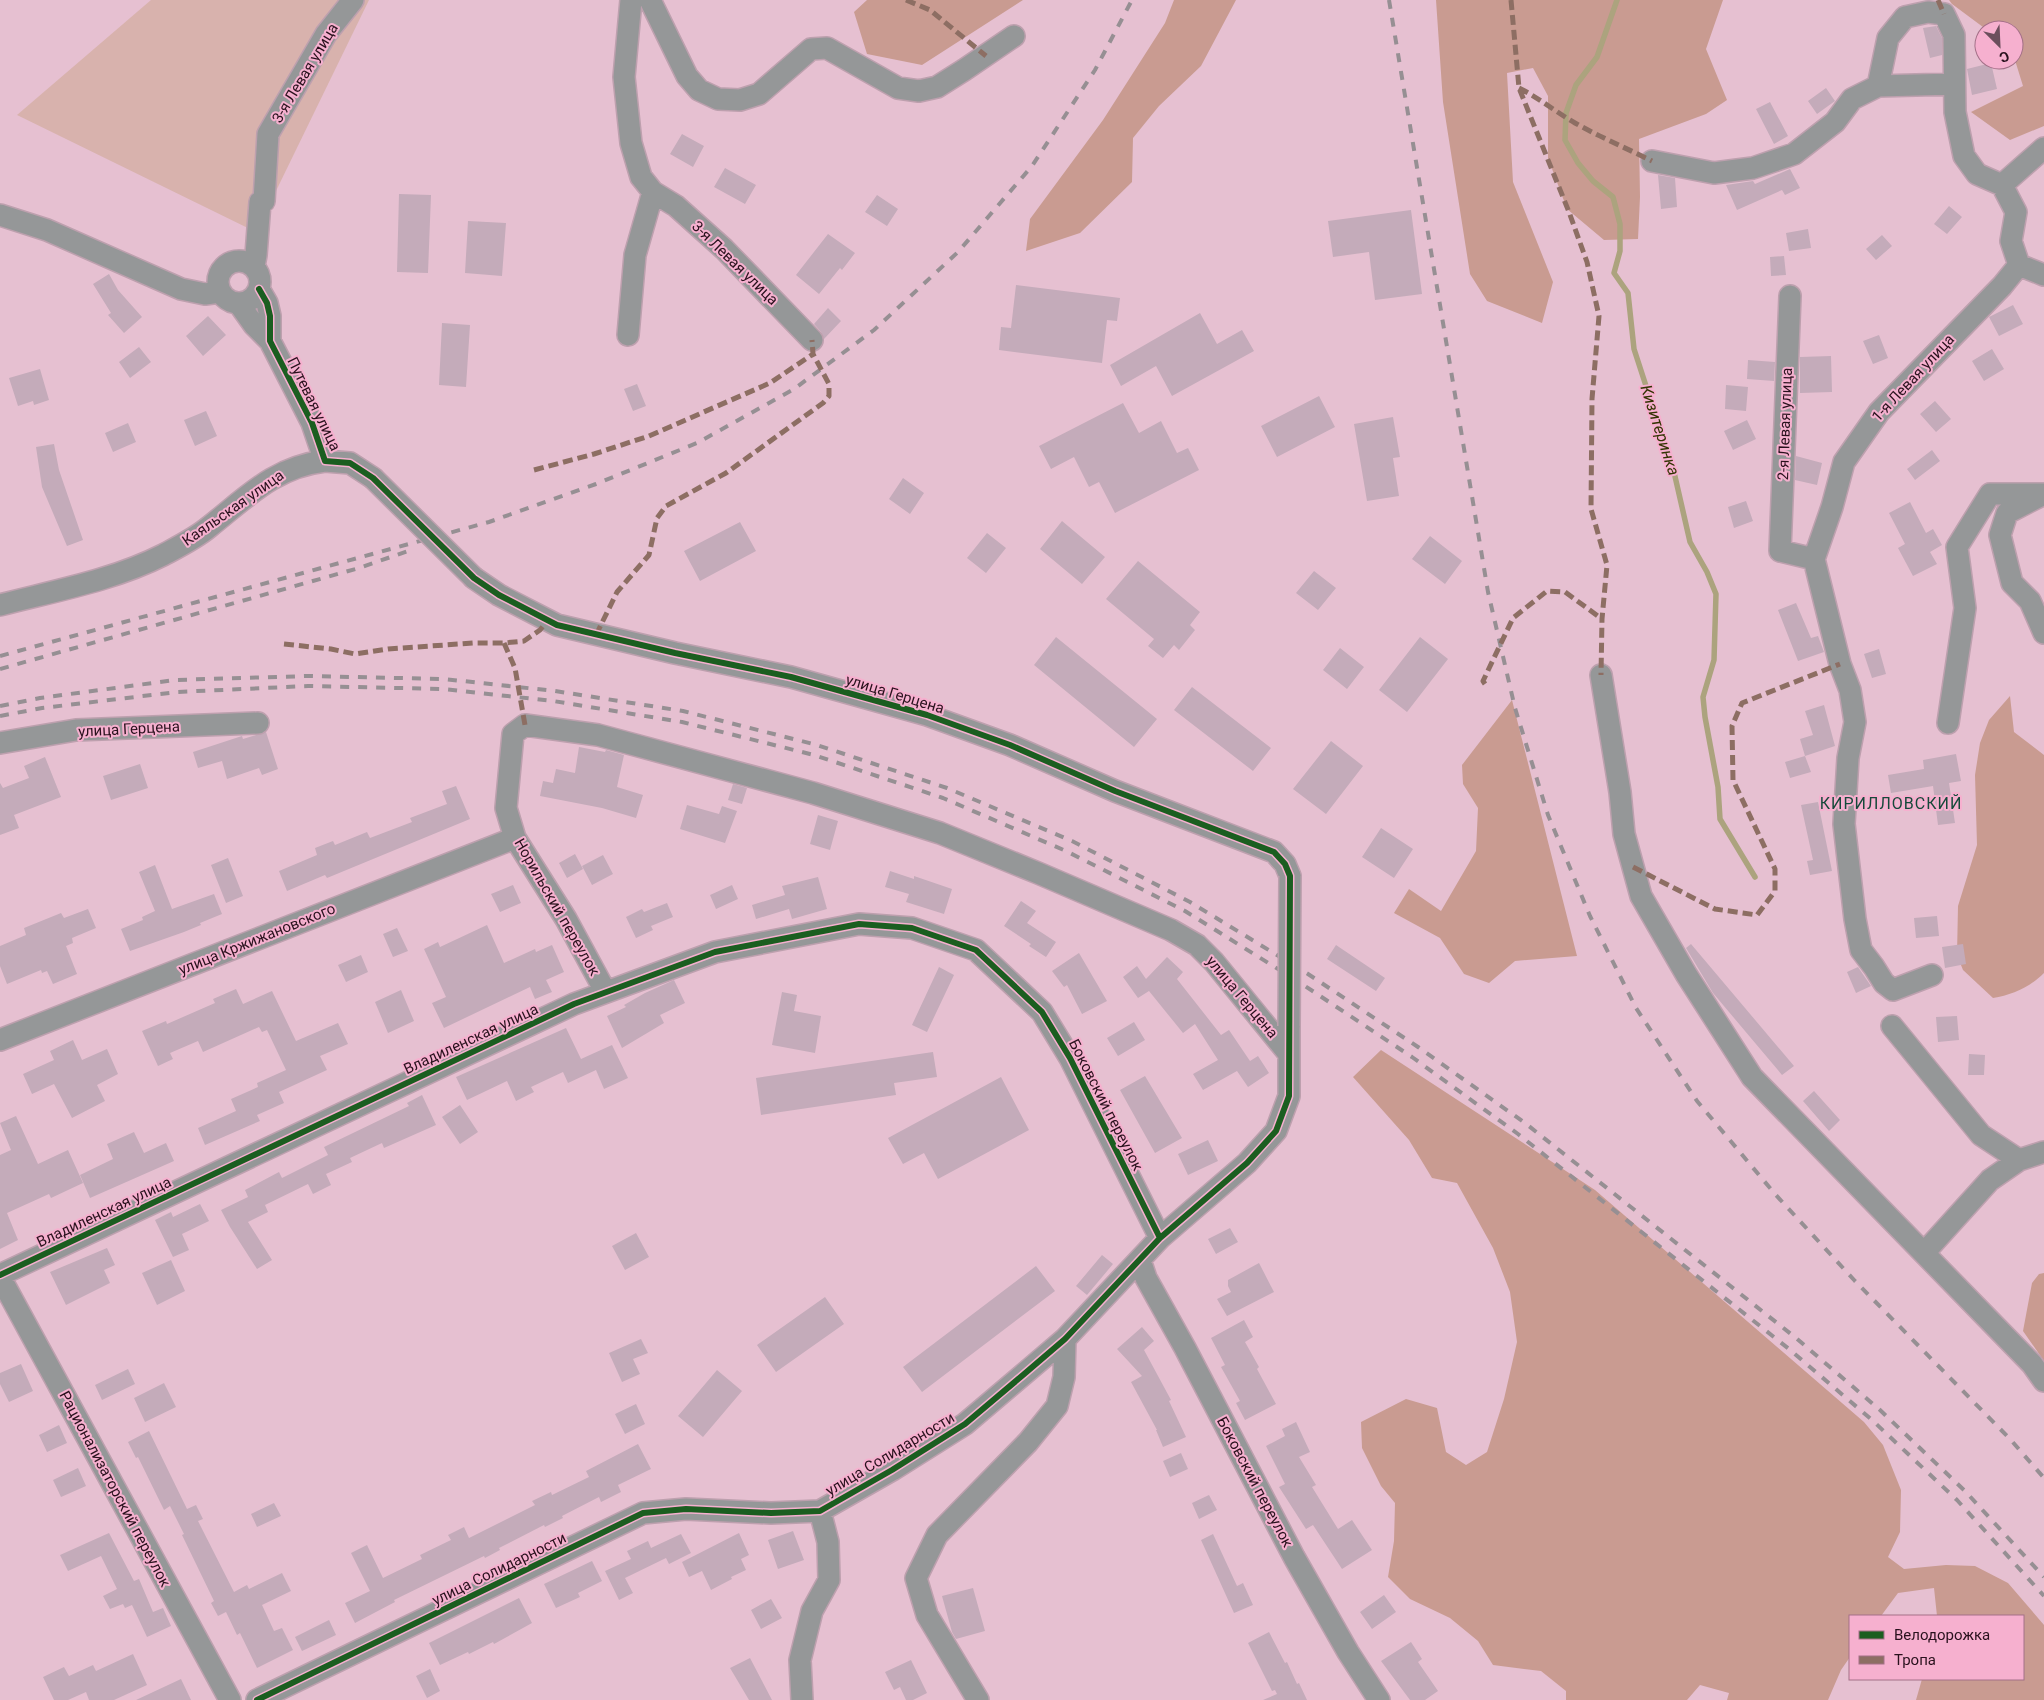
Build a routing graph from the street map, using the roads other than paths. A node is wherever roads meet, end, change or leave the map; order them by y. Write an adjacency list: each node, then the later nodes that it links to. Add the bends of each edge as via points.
1 (353, 0): 13 (street, 3-я Левая улица, via 326,34 268,134 264,201 260,202)
2 (630, 0): 10 (street, 3-я Левая улица, via 624,77 631,143 641,177)
3 (650, 0): 4 (street, via 687,76 699,90 718,98 740,100 760,94 811,49 827,48 898,88 918,91 937,87)
4 (1014, 36)
5 (1954, 84): 6 (street); 6 (street, via 1954,34 1944,14 1928,12 1905,18 1888,38); 9 (street, via 1955,112 1964,156 1978,174)
6 (1878, 86): 8 (street, via 1852,100 1835,122 1794,154 1754,168 1714,173)
7 (2044, 148): 9 (street)
8 (1652, 161)
9 (2002, 186): 12 (street, via 2016,212 2011,241)
10 (653, 192): 19 (street, via 636,255); 21 (street, 3-я Левая улица, via 676,206 724,249)
11 (0, 215): 16 (street, via 47,230 181,289 205,294)
12 (2019, 265): 14 (street); 24 (street, 1-я Левая улица, via 1880,412 1844,462)
13 (254, 266): 15 (street, Путевая улица, via 260,274); 16 (street, via 234,261 225,266 219,274)
14 (2044, 275)
15 (259, 289): 18 (street, via 249,301); 20 (street, Путевая улица, via 270,316)
16 (220, 292): 18 (street, Путевая улица, via 229,301)
17 (1790, 296): 24 (street, 2-я Левая улица, via 1780,551)
18 (239, 304): 20 (street, Путевая улица)
19 (628, 336)
20 (270, 340): 22 (street, Путевая улица, via 312,424)
21 (812, 340)
22 (325, 461): 25 (street, Путевая улица, bridge, via 350,463 373,478); 26 (street, Каяльская улица, via 306,463 284,471 254,490 207,529 163,555 104,578)
23 (2044, 494): 27 (street, via 2007,513 2000,535 2012,583 2030,601); 30 (street, via 1990,494 1957,547 1965,608)
24 (1814, 559): 35 (street, via 1840,664 1850,690 1855,722 1848,758 1844,824 1861,950 1884,983 1893,990)
25 (474, 578): 39 (street, улица Герцена, bridge, via 557,625 791,677 927,715 1010,745 1115,791 1274,852 1290,876)
26 (0, 605)
27 (2044, 633)
28 (1601, 675): 43 (street, via 1624,834 1641,896 1686,974 1752,1076)
29 (258, 723): 32 (street, улица Герцена, via 76,730)
30 (1948, 723)
31 (513, 734): 33 (street, Норильский переулок, via 506,808); 39 (street, улица Герцена, via 524,725 598,735 813,793 940,833 1038,873 1171,930 1197,946 1214,962)
32 (0, 743)
33 (515, 838): 36 (street, Норильский переулок); 38 (street, улица Кржижановского)
34 (976, 950): 36 (street, Владиленская улица, via 912,928 859,924 715,952); 42 (street, Боковский переулок, via 1042,1012 1070,1058)
35 (1932, 975)
36 (606, 991): 45 (street, Владиленская улица)
37 (1892, 1026): 41 (street, via 1981,1135)
38 (0, 1040)
39 (1289, 1054): 42 (street, улица Солидарности, via 1289,1096 1276,1131 1247,1164)
40 (2044, 1152): 41 (street)
41 (2019, 1160): 43 (street, via 1990,1180)
42 (1160, 1238): 44 (street, улица Солидарности)
43 (1924, 1253): 47 (street, via 2032,1364)
44 (1140, 1260): 46 (street, улица Солидарности); 53 (street, Боковский переулок, via 1146,1278 1294,1557)
45 (0, 1276): 49 (street, Рационализаторский переулок)
46 (1065, 1339): 48 (street, улица Солидарности, via 965,1424); 52 (street, via 1064,1377 1057,1406 1028,1442 936,1535 916,1578 927,1615)
47 (2044, 1381)
48 (820, 1511): 50 (street, улица Солидарности, via 770,1513 686,1508 643,1513); 51 (street, via 828,1542 829,1580 812,1611 800,1660)
49 (230, 1700)
50 (257, 1700)
51 (802, 1700)
52 (978, 1700)
53 (1379, 1700)

